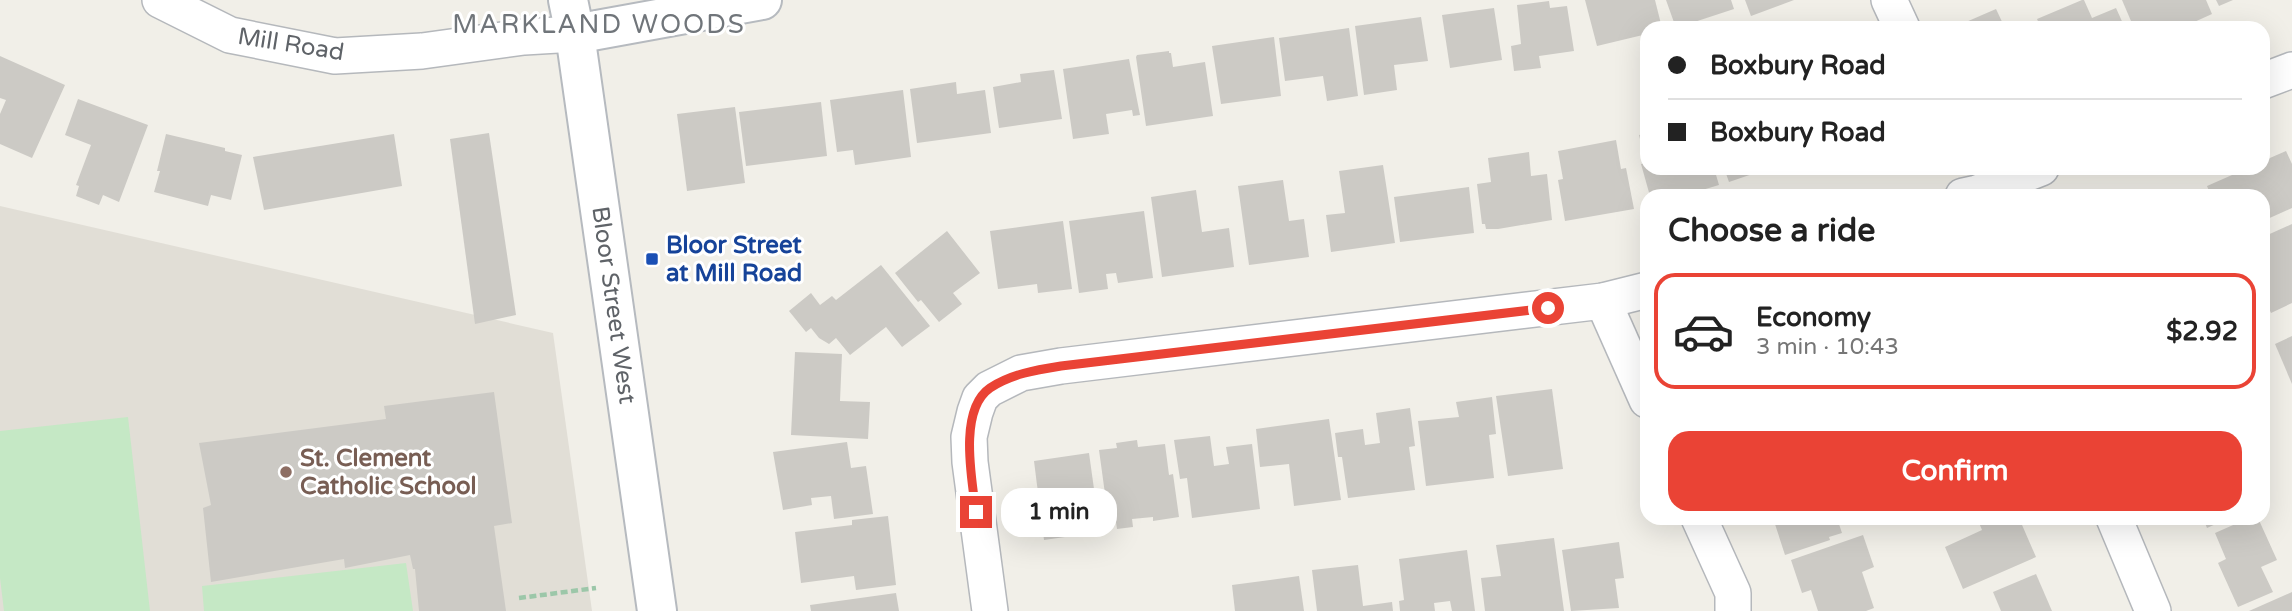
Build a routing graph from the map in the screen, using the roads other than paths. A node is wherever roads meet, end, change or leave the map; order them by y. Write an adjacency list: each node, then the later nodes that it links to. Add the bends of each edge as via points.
1 (160, 0): 4 (street, Mill Road, via 230,36 335,57 524,37)
2 (762, 0): 4 (main road, Mill Road)
3 (1889, 0): 5 (street)
4 (571, 17): 15 (main road, Bloor Street West)
5 (1899, 21)
6 (2292, 70): 7 (street)
7 (2270, 78)
8 (2016, 175): 9 (street)
9 (1971, 188)
10 (1640, 292): 11 (street)
11 (1603, 302): 12 (street); 16 (street, via 1061,366 1021,373 989,388 980,398 969,437)
12 (1640, 384)
13 (1702, 525): 17 (street, via 1733,593)
14 (2117, 525): 18 (street)
15 (657, 611)
16 (990, 611)
17 (1733, 611)
18 (2153, 611)

